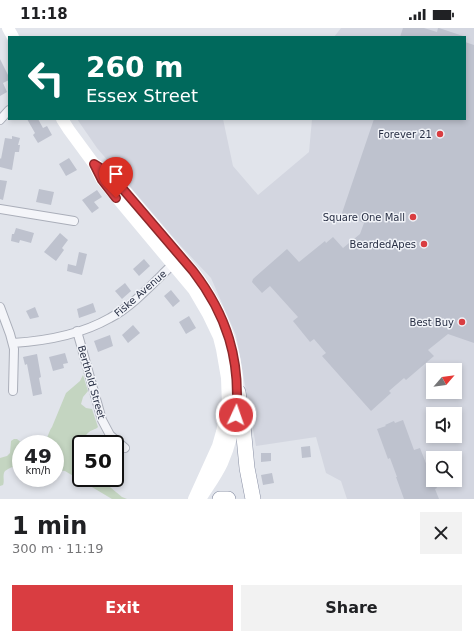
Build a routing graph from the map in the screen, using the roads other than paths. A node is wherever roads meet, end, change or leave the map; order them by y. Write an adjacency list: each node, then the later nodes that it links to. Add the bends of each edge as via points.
1 (8, 111): 2 (street)
2 (0, 120)
3 (63, 120): 4 (main road)
4 (94, 164): 7 (main road, via 102,180); 12 (main road, via 110,174 202,283 226,327 237,370)
5 (0, 209): 6 (street)
6 (74, 222)
7 (173, 264): 9 (street, Fiske Avenue, via 111,318); 14 (main road, via 194,290 213,324 219,337 227,378 228,405 222,432)
8 (0, 306): 10 (street)
9 (77, 331): 10 (street, Fiske Avenue, via 47,339); 13 (street, Berthold Street, via 102,420 110,435)
10 (13, 343): 11 (street)
11 (14, 391)
12 (238, 392): 15 (main road, via 236,415 227,451); 18 (highway)
13 (125, 448)
14 (194, 499)
15 (200, 499)
16 (220, 499): 17 (highway)
17 (228, 499)
18 (253, 499)

